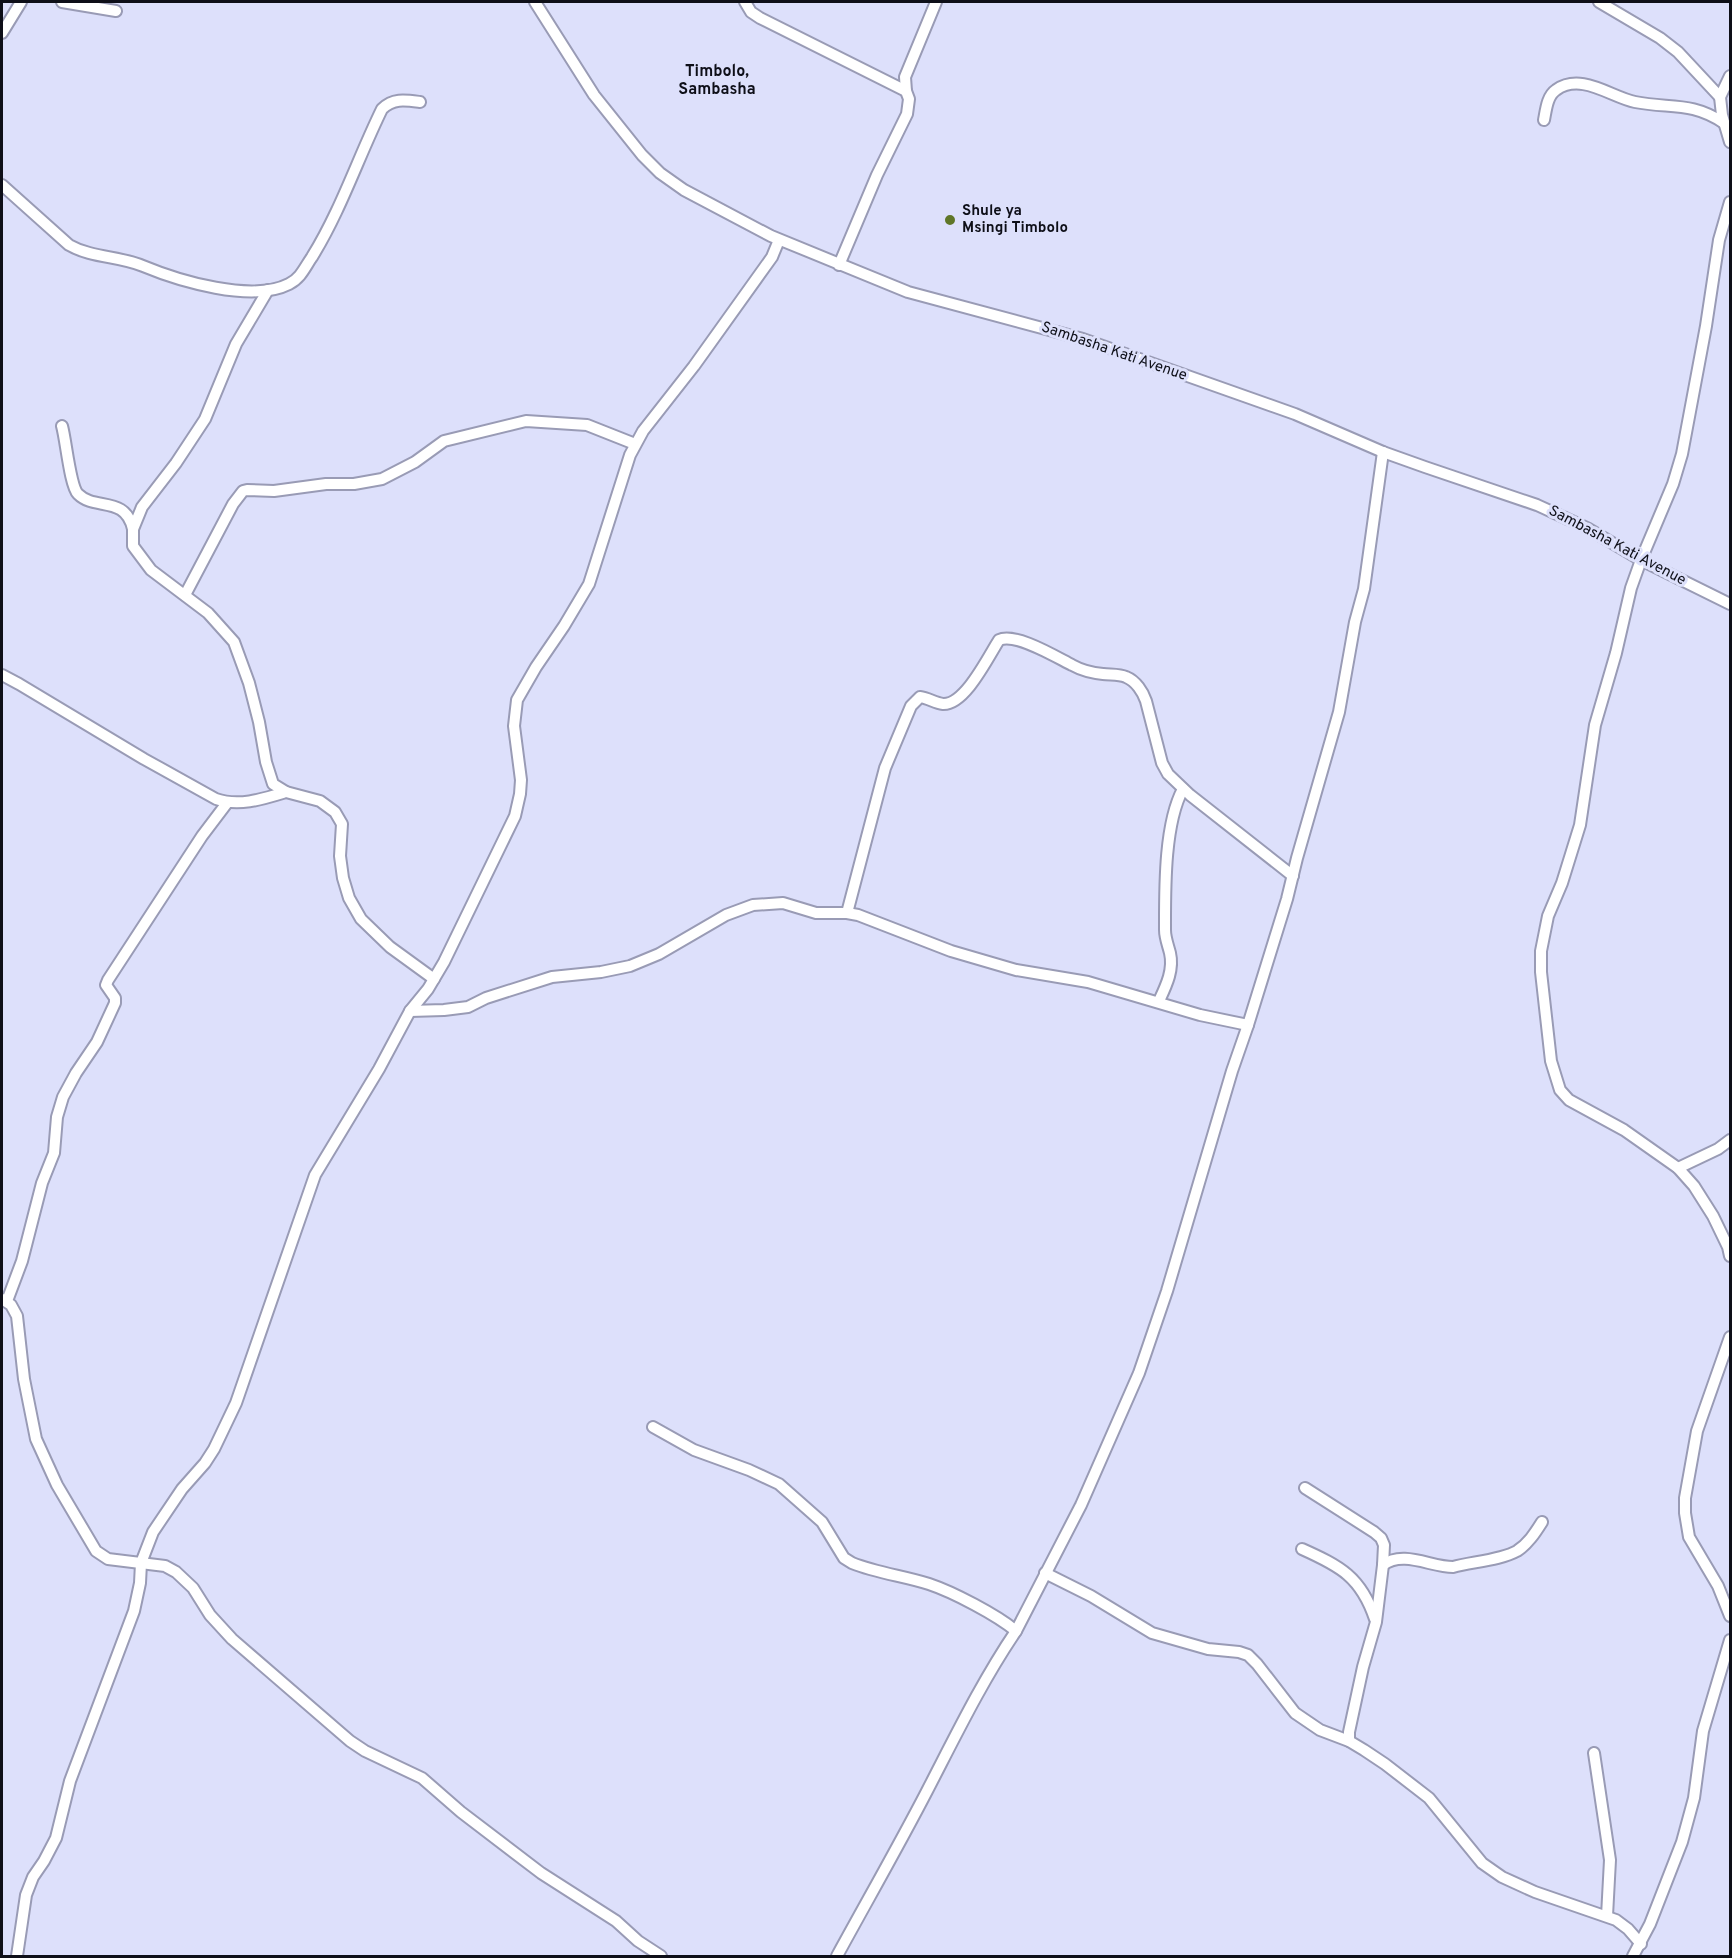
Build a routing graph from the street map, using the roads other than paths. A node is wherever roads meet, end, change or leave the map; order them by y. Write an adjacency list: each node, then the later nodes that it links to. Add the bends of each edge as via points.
1 (21, 2): 8 (street)
2 (62, 2): 7 (street)
3 (535, 2): 18 (street, Sambasha Kati Avenue, via 594,95 660,173 684,190)
4 (745, 2): 10 (street, via 760,18)
5 (936, 2): 10 (street, via 908,69)
6 (1599, 2): 11 (street, via 1678,52)
7 (116, 11)
8 (2, 33)
9 (1731, 76): 11 (street)
10 (906, 91): 19 (street, via 907,114)
11 (1720, 97): 14 (street)
12 (420, 102): 20 (street, via 401,100 382,109 325,236 302,273 288,285)
13 (1544, 120): 14 (street, via 1557,90 1582,85 1636,102 1696,108)
14 (1724, 123): 15 (street)
15 (1730, 139)
16 (2, 185): 20 (street, via 79,251 116,257 201,285)
17 (1731, 202): 25 (street, via 1719,240 1682,454)
18 (779, 240): 19 (street, Sambasha Kati Avenue); 22 (street, via 772,257)
19 (839, 265): 23 (street, Sambasha Kati Avenue, via 926,298 1083,339 1295,414)
20 (268, 290): 24 (street, via 236,344 205,419 142,507)
21 (62, 426): 24 (street, via 77,493 126,512)
22 (635, 444): 26 (street, via 587,425 526,421 444,441 415,462 381,479 243,491); 34 (street, via 589,584 518,700 514,726 521,780 518,806)
23 (1383, 452): 25 (street, Sambasha Kati Avenue, via 1552,511); 32 (street, via 1364,589 1340,712)
24 (133, 528): 26 (street, via 133,546 140,557)
25 (1641, 560): 27 (street, Sambasha Kati Avenue); 39 (street, via 1595,726 1580,825 1548,916 1541,972 1551,1060 1560,1090 1569,1100 1624,1130)
26 (185, 595): 30 (street, via 234,642 254,702 270,777 273,784)
27 (1731, 604)
28 (2, 675): 31 (street, via 201,792)
29 (1183, 789): 32 (street); 33 (street, via 1162,763 1144,694 1132,681 1078,668 1002,638 958,699 944,704 920,697 910,706 885,768); 35 (street, via 1174,807 1167,872 1165,930 1171,964)
30 (286, 792): 31 (street); 34 (street, via 320,801 334,812 342,824 343,878 361,919)
31 (227, 803): 41 (street, via 108,980 106,985 115,1003 97,1042 63,1097 54,1153 22,1261)
32 (1293, 876): 37 (street)
33 (847, 913): 35 (street, via 1016,970 1088,982); 36 (street, via 816,913 783,903 753,905 726,915 659,954 630,966 552,976 468,1007)
34 (434, 979): 36 (street)
35 (1159, 1001): 37 (street)
36 (410, 1011): 47 (street, via 380,1069 315,1175 224,1431 153,1532)
37 (1248, 1025): 49 (street, via 1139,1373 1081,1505)
38 (1731, 1140): 39 (street)
39 (1678, 1168): 40 (street, via 1713,1216)
40 (1731, 1257)
41 (4, 1300): 47 (street, via 17,1316 31,1418 49,1470 96,1551 108,1559)
42 (1731, 1337): 50 (street, via 1697,1431 1685,1498 1689,1537)
43 (653, 1427): 53 (street, via 694,1450 779,1484 822,1522 844,1558 852,1563 932,1585 986,1611)
44 (1305, 1488): 48 (street, via 1381,1538)
45 (1542, 1522): 48 (street, via 1530,1540 1508,1554 1453,1567 1404,1559)
46 (1302, 1549): 52 (street, via 1344,1570 1355,1580)
47 (141, 1563): 59 (street, via 139,1595 70,1781 56,1838 26,1895); 60 (street, via 165,1566 176,1572 232,1639 350,1740 422,1778 541,1872)
48 (1383, 1565): 52 (street)
49 (1045, 1573): 53 (street); 55 (street, via 1152,1633 1208,1649 1248,1655 1294,1713 1320,1730)
50 (1728, 1602): 51 (street)
51 (1731, 1616)
52 (1376, 1623): 55 (street)
53 (1016, 1631): 61 (street, via 958,1730)
54 (1731, 1640): 58 (street, via 1703,1731 1694,1798 1682,1842)
55 (1349, 1741): 57 (street, via 1429,1798 1491,1872 1535,1892)
56 (1594, 1753): 57 (street, via 1610,1860)
57 (1607, 1916): 58 (street, via 1628,1929)
58 (1641, 1944): 62 (street)
59 (17, 1956)
60 (661, 1956)
61 (837, 1956)
62 (1633, 1956)

